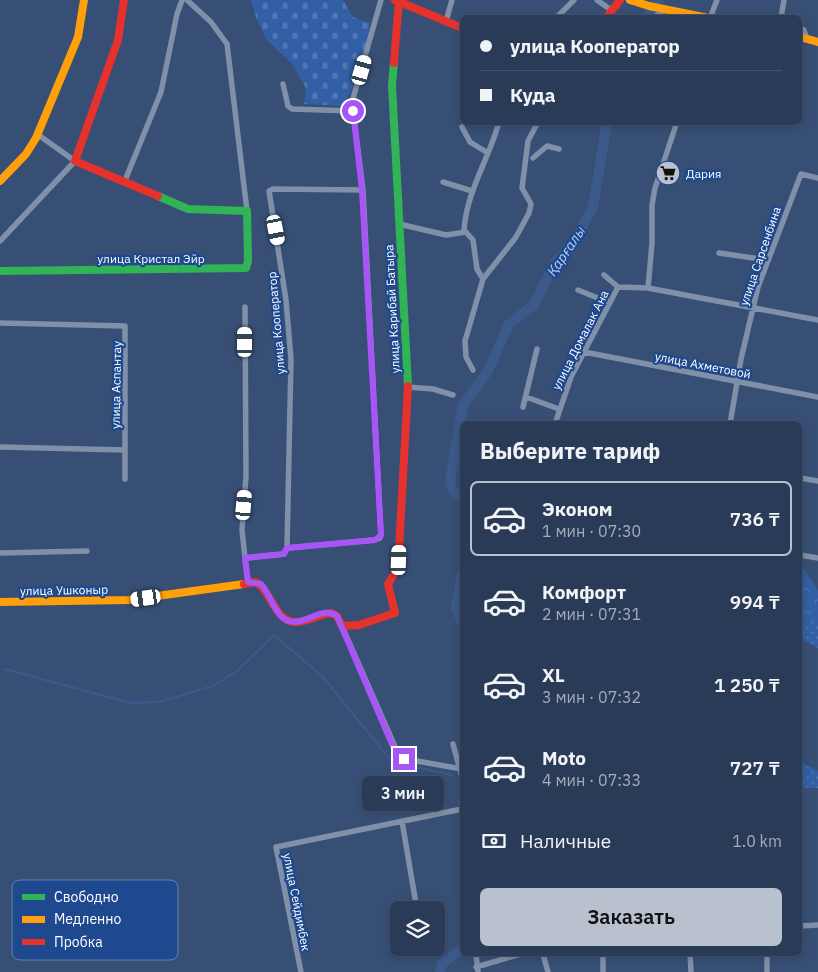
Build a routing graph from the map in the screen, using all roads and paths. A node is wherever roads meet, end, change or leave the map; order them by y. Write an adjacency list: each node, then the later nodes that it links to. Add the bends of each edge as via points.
1 (84, 0): 32 (street, via 71,57)
2 (124, 0): 36 (street, via 118,40)
3 (182, 0): 40 (street, via 161,92)
4 (187, 0): 43 (street, улица Кристал Эйр, via 211,22 226,44)
5 (381, 0): 27 (street, via 352,102)
6 (397, 0): 22 (street); 44 (street, улица Карибай Батыра, via 392,85)
7 (452, 0): 22 (street)
8 (574, 0): 16 (street)
9 (597, 0): 15 (street)
10 (620, 0): 15 (street)
11 (630, 0): 14 (street)
12 (717, 0): 20 (street)
13 (784, 0): 21 (street)
14 (668, 8): 18 (street); 19 (street)
15 (611, 10): 17 (street)
16 (559, 15)
17 (608, 15)
18 (658, 15)
19 (697, 15)
20 (710, 15)
21 (782, 15)
22 (446, 21): 23 (street)
23 (460, 27)
24 (804, 38): 25 (street)
25 (818, 42)
26 (283, 84): 27 (street, via 288,106 292,109)
27 (353, 111): 41 (street)
28 (498, 125): 34 (street)
29 (536, 125): 35 (street, via 528,141)
30 (676, 125): 53 (street, via 652,205)
31 (462, 127): 34 (street, via 470,142)
32 (37, 134): 36 (street); 38 (street, via 26,154)
33 (559, 149): 35 (street, via 547,146 535,159)
34 (488, 153): 42 (street)
35 (526, 156): 51 (street, via 522,188 531,204 529,213 516,237)
36 (75, 161): 40 (street); 46 (street)
37 (818, 178): 48 (street, улица Сарсенбина, via 801,174)
38 (0, 181)
39 (443, 182): 42 (street)
40 (124, 183): 43 (street, via 188,210)
41 (362, 190): 77 (street, via 381,535 375,540); 77 (street, улица Кооператор, via 269,191 284,282 291,359)
42 (472, 191): 45 (street, via 465,221)
43 (247, 211): 49 (street, улица Кристал Эйр, via 248,261 246,268 241,270)
44 (399, 224): 45 (street, via 446,235); 64 (street, улица Карибай Батыра)
45 (466, 232): 51 (street, via 473,240 477,269)
46 (0, 241)
47 (719, 253): 48 (street)
48 (767, 260): 57 (street, улица Сарсенбина)
49 (0, 271)
50 (604, 275): 52 (street)
51 (483, 280): 62 (street, via 465,341 466,357)
52 (618, 287): 53 (street, улица Домалак Ана); 55 (street, улица Домалак Ана)
53 (648, 288): 57 (street, улица Домалак Ана)
54 (578, 290): 55 (street)
55 (610, 303): 61 (street, улица Домалак Ана)
56 (245, 307): 81 (street, via 246,476 242,530)
57 (752, 307): 58 (street, улица Домалак Ана); 63 (street, улица Сарсенбина)
58 (818, 320)
59 (0, 323): 73 (street, улица Аспантау, via 124,326)
60 (537, 349): 66 (street)
61 (584, 352): 63 (street, улица Ахметовой); 69 (street, улица Домалак Ана)
62 (473, 370)
63 (738, 382): 67 (street, улица Ахметовой); 71 (street, улица Сарсенбина)
64 (408, 387): 65 (street); 85 (street, улица Карибай Батыра, via 398,568 388,584 395,613 359,625)
65 (453, 395)
66 (526, 396): 68 (street); 69 (street)
67 (818, 397)
68 (523, 407)
69 (559, 409): 70 (street, улица Домалак Ана)
70 (556, 421)
71 (731, 421)
72 (0, 447): 73 (street)
73 (125, 450): 74 (street, улица Аспантау)
74 (125, 478)
75 (802, 478): 76 (street)
76 (818, 481)
77 (287, 548): 81 (street, via 284,554)
78 (87, 551): 79 (street)
79 (0, 553)
80 (802, 555): 82 (street)
81 (245, 558): 83 (street)
82 (818, 558)
83 (248, 582): 84 (street, улица Ушконыр, via 128,600); 85 (street, via 261,584 280,615 290,622 331,613 337,616)
84 (0, 602)
85 (342, 626): 88 (street, via 395,751 404,759)
86 (453, 744): 87 (street)
87 (460, 763)
88 (460, 769)
89 (460, 809): 90 (street, улица Сейдимбек)
90 (402, 821): 91 (street); 101 (street, улица Сейдимбек, via 276,847)
91 (416, 901)
92 (818, 925): 93 (street)
93 (802, 926)
94 (476, 956): 100 (street)
95 (515, 956): 100 (street)
96 (544, 956): 102 (street)
97 (603, 956): 103 (street)
98 (690, 956): 104 (street)
99 (767, 956): 105 (street)
100 (477, 970)
101 (301, 972)
102 (548, 972)
103 (604, 972)
104 (691, 972)
105 (767, 972)

